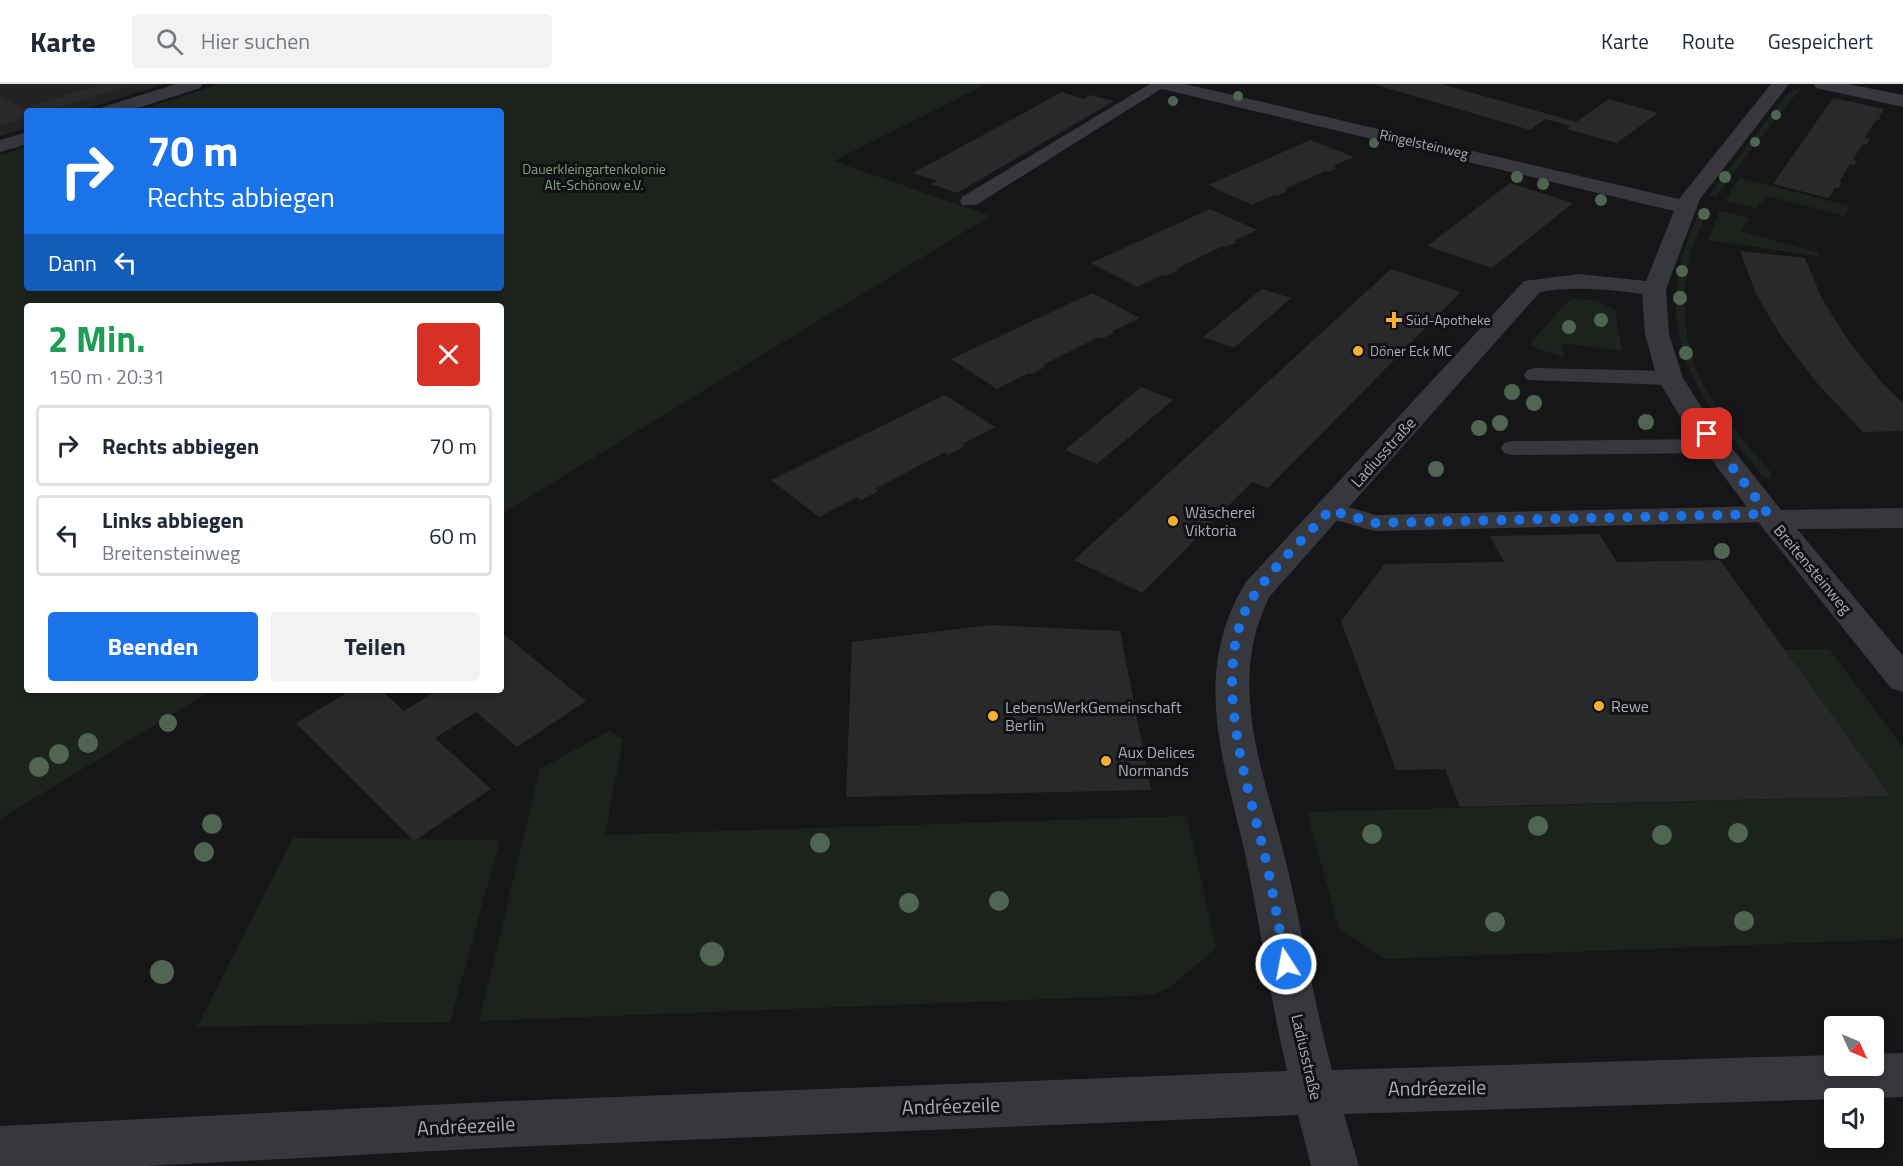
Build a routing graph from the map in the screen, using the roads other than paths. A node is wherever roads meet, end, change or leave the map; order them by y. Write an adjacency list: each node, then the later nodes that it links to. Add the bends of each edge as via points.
1 (194, 84): 6 (street)
2 (1162, 84): 9 (lane, Ringelsteinweg); 10 (street, Ringelsteinweg)
3 (1780, 84): 10 (street, Breitensteinweg)
4 (1822, 84): 5 (street)
5 (1903, 102)
6 (119, 108)
7 (24, 139): 8 (street)
8 (0, 147)
9 (969, 201)
10 (1686, 207): 11 (street, Breitensteinweg)
11 (1654, 289): 13 (street, Breitensteinweg, via 1657,334); 16 (street, Ladiusstraße, via 1589,279 1532,286)
12 (1535, 375): 13 (lane)
13 (1670, 378): 14 (street, Breitensteinweg)
14 (1715, 446): 15 (lane); 17 (street, Breitensteinweg)
15 (1513, 448)
16 (1330, 510): 17 (lane, via 1375,523); 21 (street, Ladiusstraße, via 1257,590 1247,608 1236,641 1232,698 1237,741)
17 (1770, 517): 18 (street); 19 (street, Breitensteinweg)
18 (1903, 518)
19 (1903, 678)
20 (1903, 1075): 21 (street, Andréezeile)
21 (1314, 1091): 22 (street, Andréezeile, via 510,1124); 23 (street, Ladiusstraße)
22 (0, 1150)
23 (1335, 1166)

